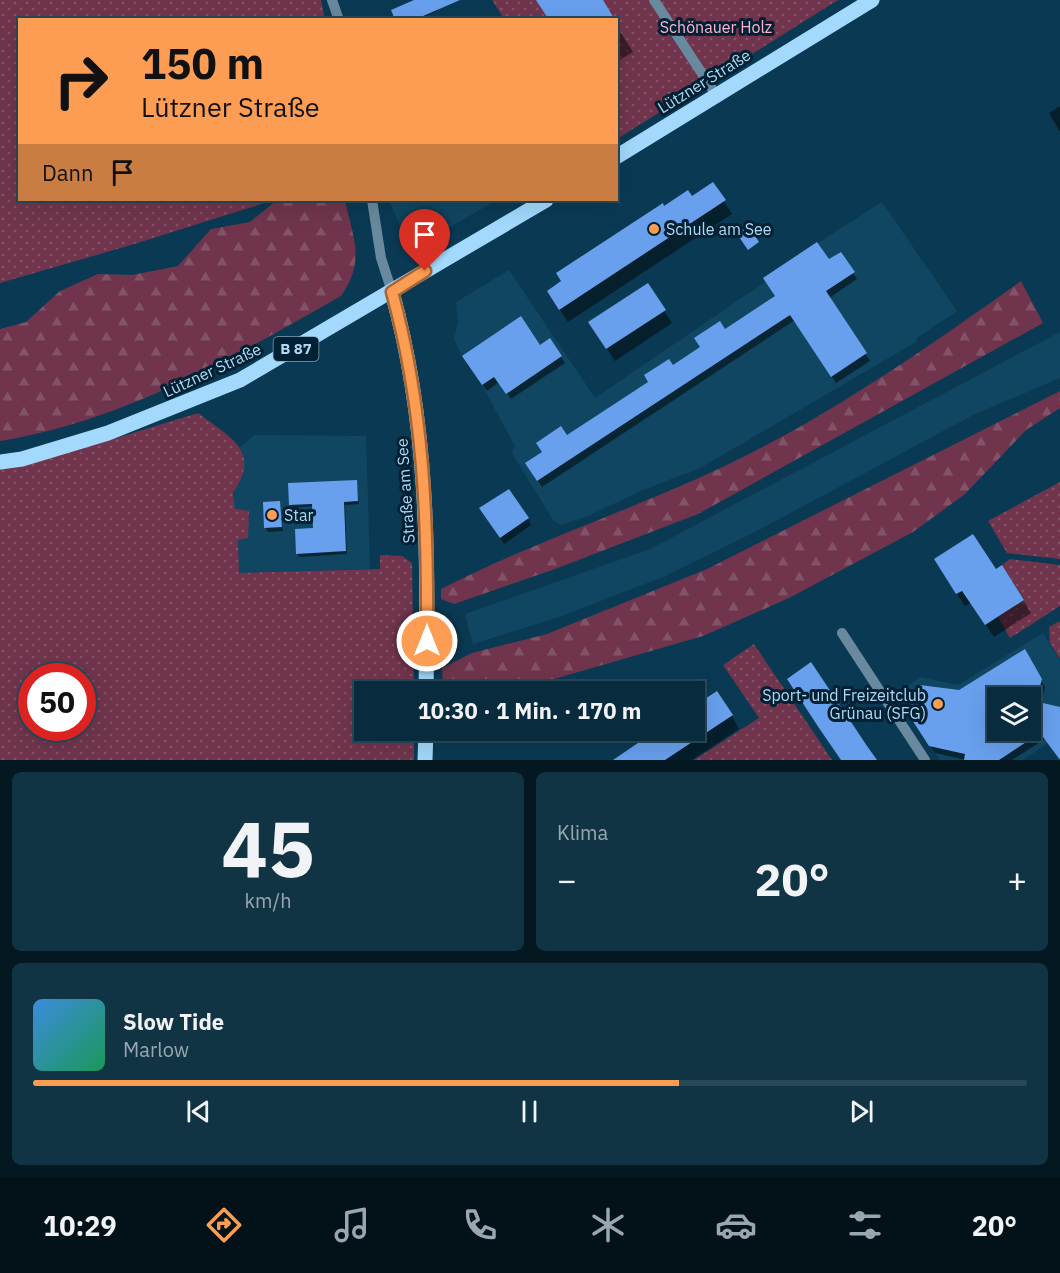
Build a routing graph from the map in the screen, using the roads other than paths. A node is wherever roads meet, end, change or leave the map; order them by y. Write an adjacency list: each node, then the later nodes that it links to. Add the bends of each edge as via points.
1 (332, 0): 4 (street)
2 (654, 0): 5 (street)
3 (872, 0): 5 (main road, Lützner Straße)
4 (338, 18)
5 (716, 94): 6 (main road, Lützner Straße)
6 (618, 156)
7 (372, 201): 9 (street, via 381,258)
8 (544, 201): 9 (main road, Lützner Straße / B 87)
9 (392, 292): 10 (main road, Lützner Straße / B 87, via 282,357 196,400 108,433); 12 (main road, Straße am See, via 423,454)
10 (0, 462)
11 (842, 633): 15 (street)
12 (426, 681)
13 (426, 741): 14 (main road)
14 (425, 760)
15 (925, 760)

